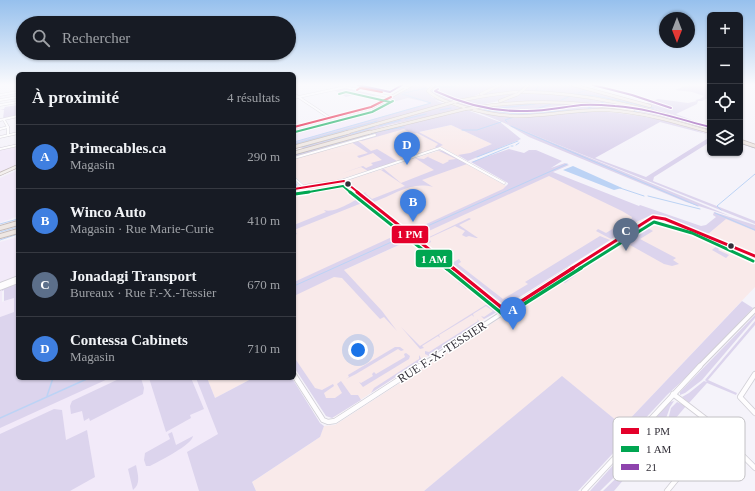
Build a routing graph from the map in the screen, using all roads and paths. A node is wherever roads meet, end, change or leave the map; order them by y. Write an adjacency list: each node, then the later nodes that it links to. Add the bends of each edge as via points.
1 (315, 108): 10 (street)
2 (365, 108): 10 (main road)
3 (433, 108): 27 (highway, bridge)
4 (472, 108): 17 (highway, via 490,113 522,116 615,110)
5 (473, 108): 29 (highway, bridge, via 394,125)
6 (617, 108): 18 (highway, via 652,114)
7 (646, 108): 13 (highway)
8 (654, 108): 13 (highway)
9 (16, 117): 12 (street)
10 (329, 117): 14 (main road)
11 (0, 120): 12 (street)
12 (4, 120): 15 (street)
13 (695, 123): 19 (highway)
14 (296, 125)
15 (8, 127): 16 (street); 21 (street)
16 (0, 128)
17 (707, 129)
18 (707, 129)
19 (707, 129)
20 (16, 133): 21 (street)
21 (8, 135): 23 (street)
22 (375, 135): 30 (street)
23 (0, 137)
24 (743, 141): 25 (highway)
25 (755, 144)
26 (16, 145): 28 (street)
27 (296, 146)
28 (0, 149)
29 (296, 152)
30 (296, 157)
31 (16, 168): 32 (main road)
32 (0, 175)
33 (296, 180): 36 (street)
34 (344, 180): 35 (street, via 441,148); 36 (street); 46 (street)
35 (504, 183)
36 (303, 186): 37 (street)
37 (296, 188)
38 (16, 224): 39 (highway)
39 (0, 228)
40 (16, 232): 41 (highway)
41 (0, 236)
42 (755, 256): 46 (street, RUE F.-X.-TESSIER, via 665,219 652,217)
43 (16, 281): 44 (street)
44 (0, 286)
45 (755, 310): 49 (street)
46 (506, 311): 48 (street, RUE F.-X.-TESSIER, via 332,422 323,420)
47 (755, 374): 50 (street, via 740,397 744,404)
48 (296, 378)
49 (673, 394): 51 (street); 52 (street)
50 (755, 412)
51 (652, 417)
52 (703, 417)
53 (745, 458): 55 (street)
54 (613, 459): 57 (street)
55 (755, 468)
56 (674, 481): 58 (street)
57 (584, 491)
58 (666, 491)

